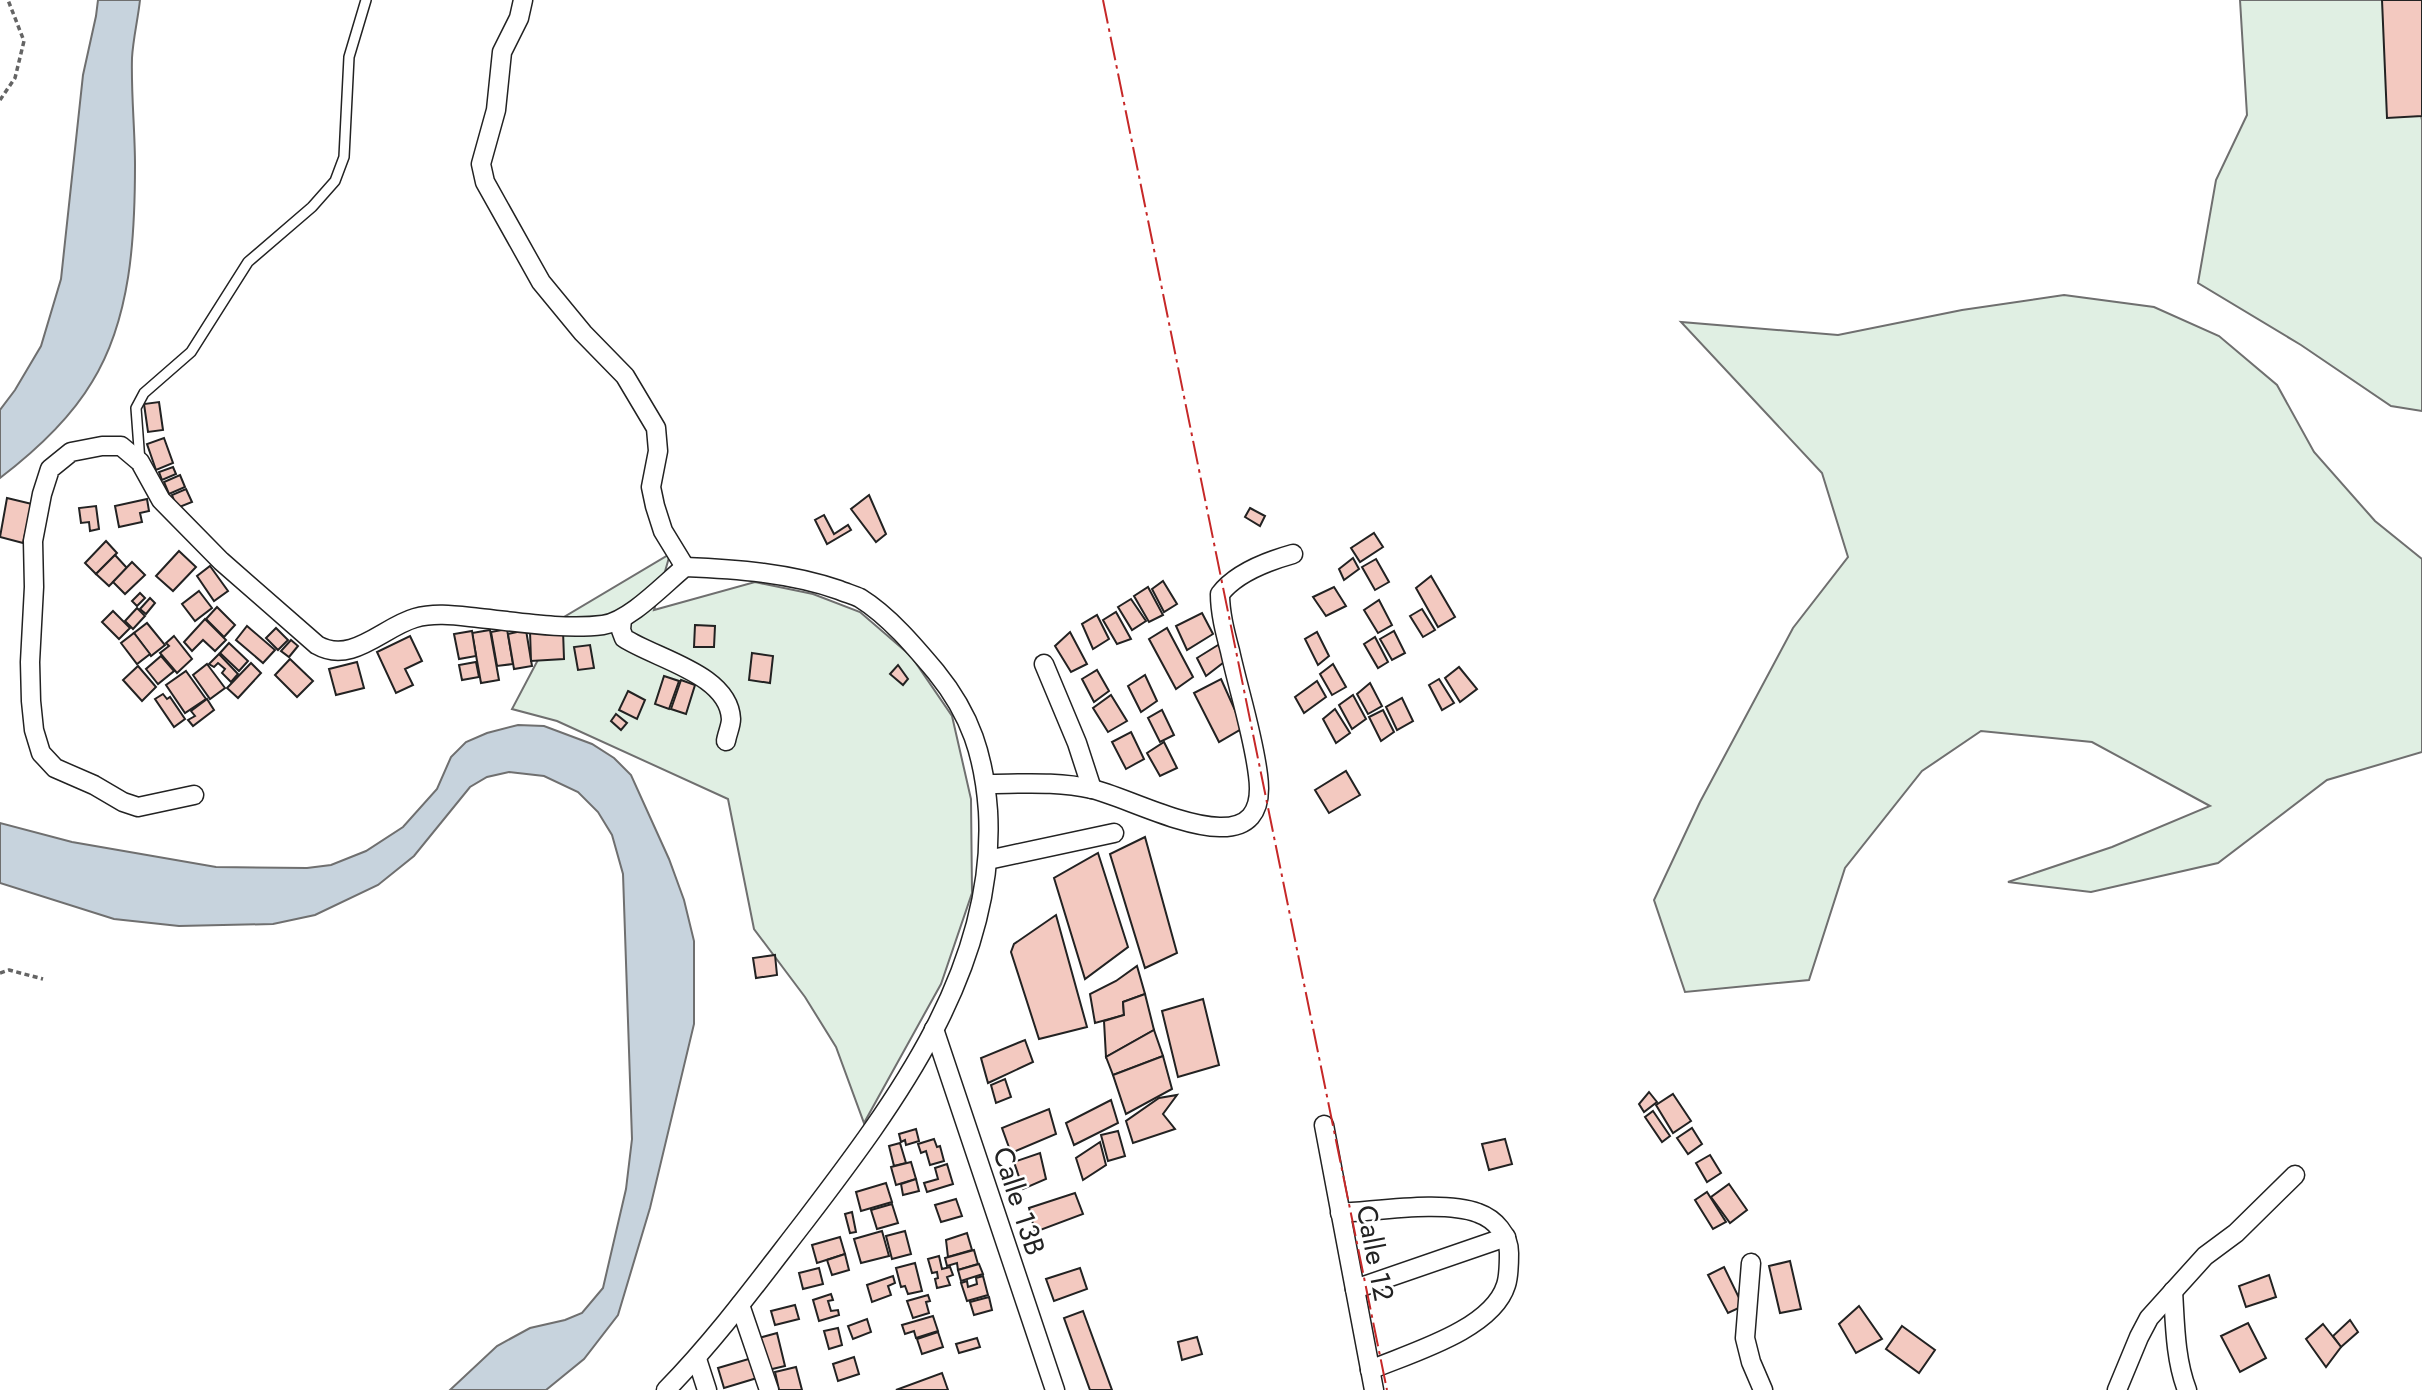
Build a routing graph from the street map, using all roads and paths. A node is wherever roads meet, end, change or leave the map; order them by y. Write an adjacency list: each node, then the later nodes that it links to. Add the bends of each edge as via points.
1 (8, 0): 4 (path, via 24,41 15,78)
2 (366, 0): 5 (lane, via 349,57 344,157 335,181 248,262 191,352 144,393 136,408)
3 (523, 0): 7 (street, via 502,52 496,110 481,164 485,182 541,282 625,376 656,428 658,452 651,487 663,531)
4 (0, 100)
5 (140, 462): 8 (street, via 161,500 204,544 329,652 344,652 414,618 448,615 543,625 603,625); 13 (street, via 121,446 102,446 71,452 50,469 33,541 30,662 34,730 41,753 55,768 123,802 138,807)
6 (1293, 554): 12 (street, via 1228,584 1220,594 1258,776 1259,803 1251,818 1236,826 1209,827)
7 (685, 567): 8 (street); 11 (street, via 810,580 860,598 910,640 946,684 979,746)
8 (622, 619): 10 (street, via 624,638 718,689 731,720)
9 (1044, 664): 12 (street)
10 (726, 741)
11 (986, 784): 12 (street); 15 (street)
12 (1092, 789)
13 (194, 795)
14 (1114, 833): 15 (street)
15 (988, 860): 18 (street, via 972,941)
16 (0, 973): 17 (path, via 9,970)
17 (43, 979)
18 (934, 1029): 26 (street, via 873,1131); 32 (street, Calle 13B)
19 (1324, 1125): 21 (street, Calle 12)
20 (2295, 1175): 25 (street)
21 (1340, 1213): 22 (street, via 1464,1209 1481,1213); 24 (street, Calle 12)
22 (1506, 1237): 24 (street); 28 (street, via 1506,1284 1495,1304 1474,1324)
23 (1751, 1263): 34 (street, via 1745,1338)
24 (1355, 1289): 28 (street, Calle 12)
25 (2173, 1291): 35 (street, via 2149,1318); 36 (street, via 2175,1331)
26 (740, 1305): 27 (street); 31 (street)
27 (697, 1359): 29 (street); 30 (street)
28 (1370, 1370): 33 (street, Calle 12)
29 (666, 1390)
30 (707, 1390)
31 (769, 1390)
32 (1055, 1390)
33 (1374, 1390)
34 (1763, 1390)
35 (2117, 1390)
36 (2187, 1390)

